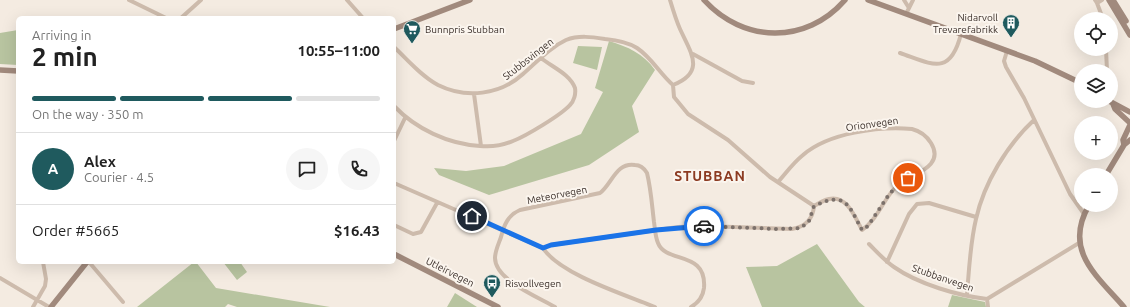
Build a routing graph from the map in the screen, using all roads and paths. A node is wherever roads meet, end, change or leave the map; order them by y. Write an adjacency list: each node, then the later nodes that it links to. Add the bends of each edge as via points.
1 (129, 0): 19 (street)
2 (201, 0): 20 (street)
3 (347, 0): 21 (street)
4 (470, 0): 14 (street)
5 (670, 0): 29 (street)
6 (704, 0): 7 (street, via 734,24 759,33 779,34 800,30 822,20)
7 (845, 0)
8 (868, 0): 18 (street)
9 (904, 0): 16 (street)
10 (912, 0): 16 (street)
11 (1102, 0): 15 (street)
12 (1110, 0): 25 (street)
13 (1113, 0): 23 (street)
14 (464, 1): 22 (street)
15 (1096, 2): 17 (street)
16 (909, 8): 18 (street)
17 (1100, 12)
18 (906, 14): 24 (street)
19 (162, 16)
20 (183, 16)
21 (361, 16)
22 (396, 28)
23 (1130, 28)
24 (961, 34): 27 (street); 28 (street, via 954,54 943,64 936,65)
25 (1130, 35)
26 (396, 49): 36 (street, Stubbsvingen, via 436,84 450,90)
27 (1007, 51): 33 (street); 42 (street, via 1005,65)
28 (900, 53)
29 (693, 54): 34 (street, via 742,81); 35 (street, via 691,74)
30 (541, 58): 35 (street, Stubbsvingen, via 550,49 566,40 582,36 611,40 636,48); 36 (street, Stubbsvingen, via 507,86); 47 (street, via 572,83 575,92 572,102 566,109 513,141 501,145)
31 (0, 70): 32 (street)
32 (16, 71)
33 (1074, 80)
34 (752, 83)
35 (674, 85): 49 (street, via 674,97 688,114 728,140)
36 (474, 94): 47 (street)
37 (1118, 106): 40 (street)
38 (396, 108): 41 (street)
39 (1114, 108): 43 (street)
40 (1130, 112)
41 (405, 118): 44 (street); 47 (street, via 455,142)
42 (1034, 120): 53 (street, via 1070,194); 54 (street, via 1019,134 994,173)
43 (1130, 122): 46 (street, via 1123,140)
44 (396, 137)
45 (1130, 140): 46 (street)
46 (1124, 145): 48 (street)
47 (481, 146)
48 (1110, 168)
49 (778, 182): 52 (street); 52 (street, Orionvegen, via 803,155 819,144 863,131 903,128 919,131 932,146 932,164 921,173 900,182 868,226 862,230 849,206 843,201 829,199)
50 (396, 184): 51 (street)
51 (437, 203): 55 (street, via 421,232 413,234); 56 (street)
52 (814, 206): 57 (street, via 809,221 801,228 703,226)
53 (1084, 214): 58 (street, via 1079,228)
54 (976, 217): 62 (street, via 929,203 917,204 909,214); 67 (street)
55 (396, 226)
56 (503, 230): 57 (street, Meteorvegen, via 511,215 520,210 600,194 618,170 634,164 647,173); 60 (street); 74 (street, via 495,257 501,273 505,278)
57 (656, 230): 60 (street); 76 (street, via 661,248 672,255 687,258 704,278 703,293)
58 (1079, 243): 69 (street); 78 (street, via 1087,263)
59 (869, 244): 62 (street, Stubbanvegen)
60 (543, 248): 75 (street, via 546,254 572,272)
61 (396, 255): 73 (street, Utleirvegen)
62 (887, 262): 67 (street, Stubbanvegen, via 917,279)
63 (43, 264): 68 (street, via 45,286)
64 (86, 264): 72 (street)
65 (90, 264): 70 (street)
66 (0, 278): 68 (street)
67 (967, 295): 69 (street, Stubbanvegen)
68 (37, 299): 71 (street); 72 (street)
69 (987, 299): 77 (street)
70 (123, 302)
71 (33, 307)
72 (50, 307)
73 (498, 307)
74 (555, 307)
75 (655, 307)
76 (691, 307)
77 (988, 307)
78 (1124, 307)

